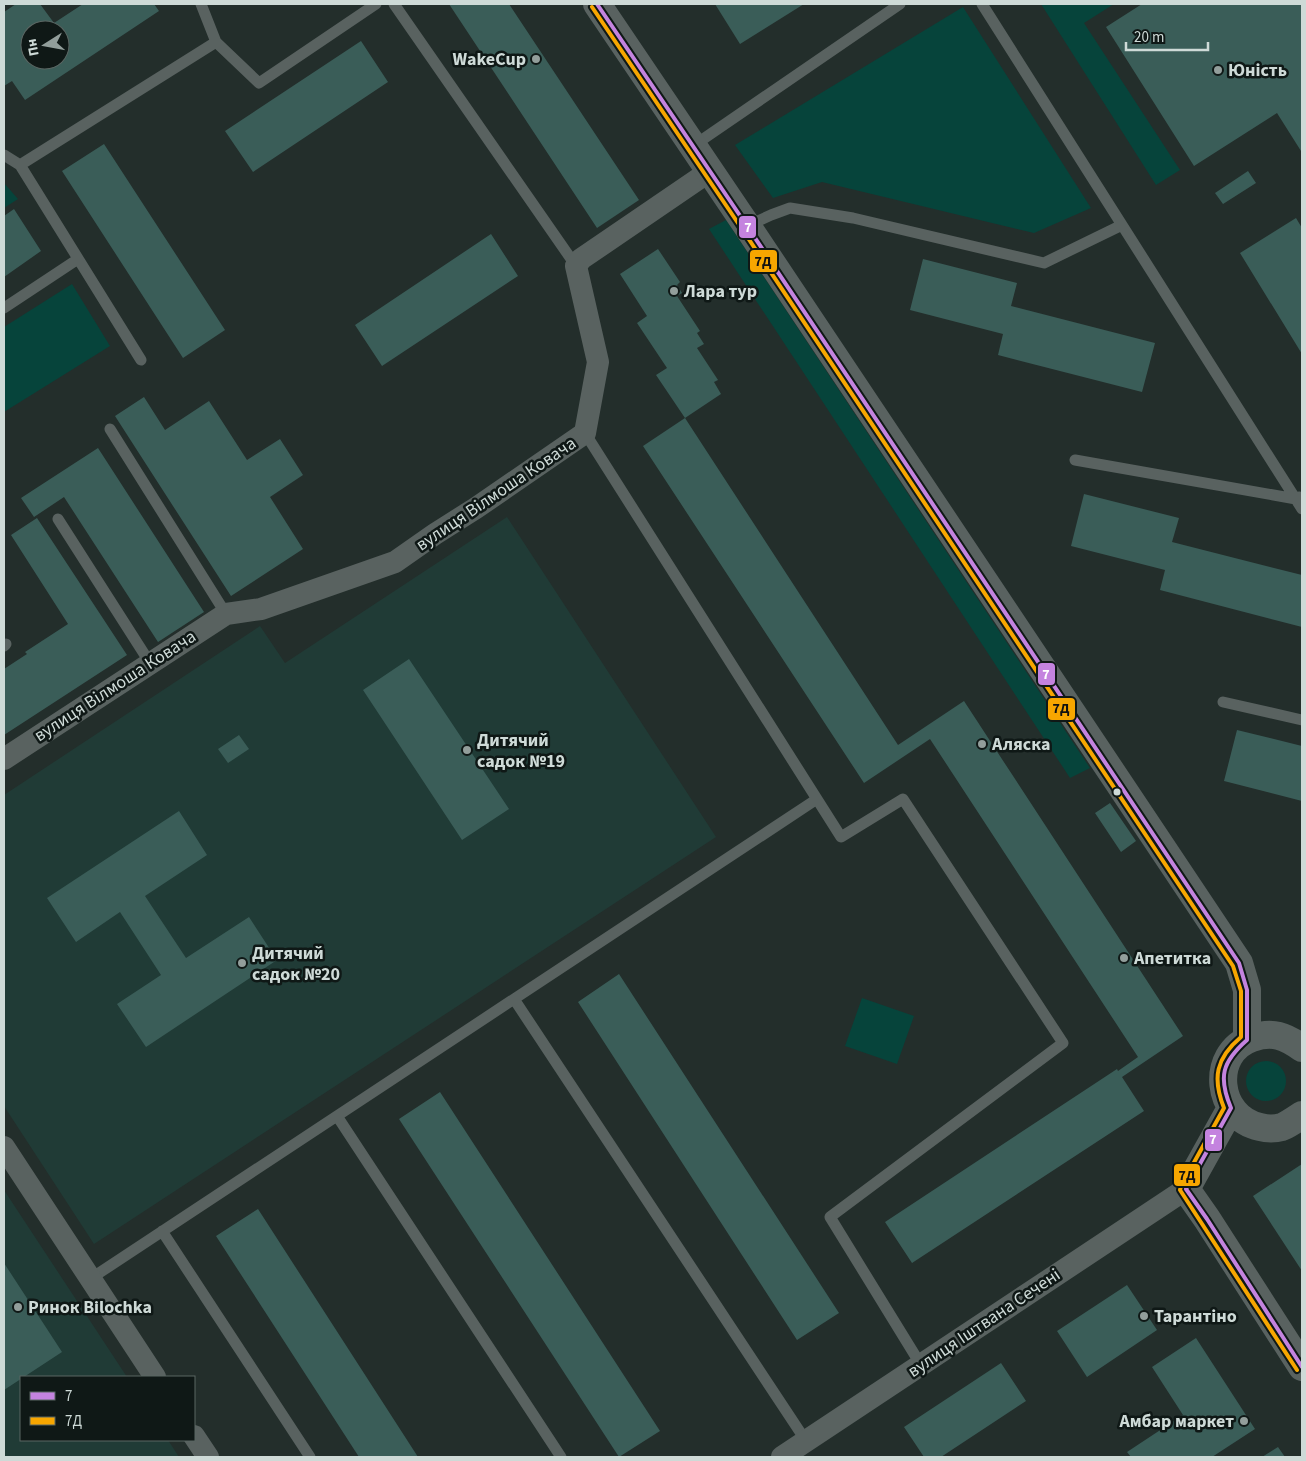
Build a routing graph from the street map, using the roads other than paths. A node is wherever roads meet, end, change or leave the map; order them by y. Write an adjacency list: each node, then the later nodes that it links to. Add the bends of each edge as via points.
1 (201, 4): 7 (lane)
2 (376, 4): 7 (lane, via 259,83)
3 (394, 4): 15 (lane)
4 (598, 4): 8 (street)
5 (900, 4): 8 (lane)
6 (982, 4): 12 (lane)
7 (216, 42): 10 (lane)
8 (693, 146): 11 (street)
9 (4, 155): 10 (lane)
10 (20, 165): 14 (lane)
11 (710, 171): 13 (street); 15 (street, via 581,259)
12 (1122, 225): 13 (lane, via 1044,263 853,218 790,208); 21 (lane)
13 (747, 226): 30 (street, via 1239,963 1247,990)
14 (78, 259): 16 (lane); 17 (lane)
15 (576, 266): 19 (street, вулиця Вілмоша Ковача, via 598,362)
16 (4, 308)
17 (141, 360)
18 (110, 429): 23 (lane)
19 (585, 433): 23 (street, вулиця Вілмоша Ковача, via 395,562 261,609); 28 (lane)
20 (1075, 460): 21 (lane)
21 (1300, 501)
22 (58, 519): 24 (lane)
23 (226, 614): 24 (street, вулиця Вілмоша Ковача)
24 (150, 663): 27 (street, вулиця Вілмоша Ковача)
25 (1223, 702): 26 (lane)
26 (1302, 720)
27 (4, 759)
28 (817, 799): 29 (lane); 39 (lane, via 841,837 903,799 1063,1044 830,1217)
29 (514, 999): 34 (lane); 43 (lane)
30 (1247, 1040): 31 (street, via 1261,1035 1276,1035); 32 (street, via 1226,1063 1222,1078 1224,1094)
31 (1302, 1048)
32 (1231, 1108): 33 (street, via 1253,1126 1267,1129 1281,1127); 36 (street)
33 (1302, 1115)
34 (337, 1116): 37 (lane); 46 (lane)
35 (4, 1147): 38 (street)
36 (1186, 1189): 39 (street, вулиця Іштвана Сечені); 40 (street)
37 (162, 1231): 38 (lane); 45 (lane)
38 (90, 1279): 41 (street)
39 (921, 1365): 43 (street, вулиця Іштвана Сечені)
40 (1302, 1367)
41 (154, 1376)
42 (195, 1438): 44 (street)
43 (806, 1442): 47 (street, вулиця Іштвана Сечені)
44 (208, 1457)
45 (310, 1457)
46 (561, 1457)
47 (782, 1457)

